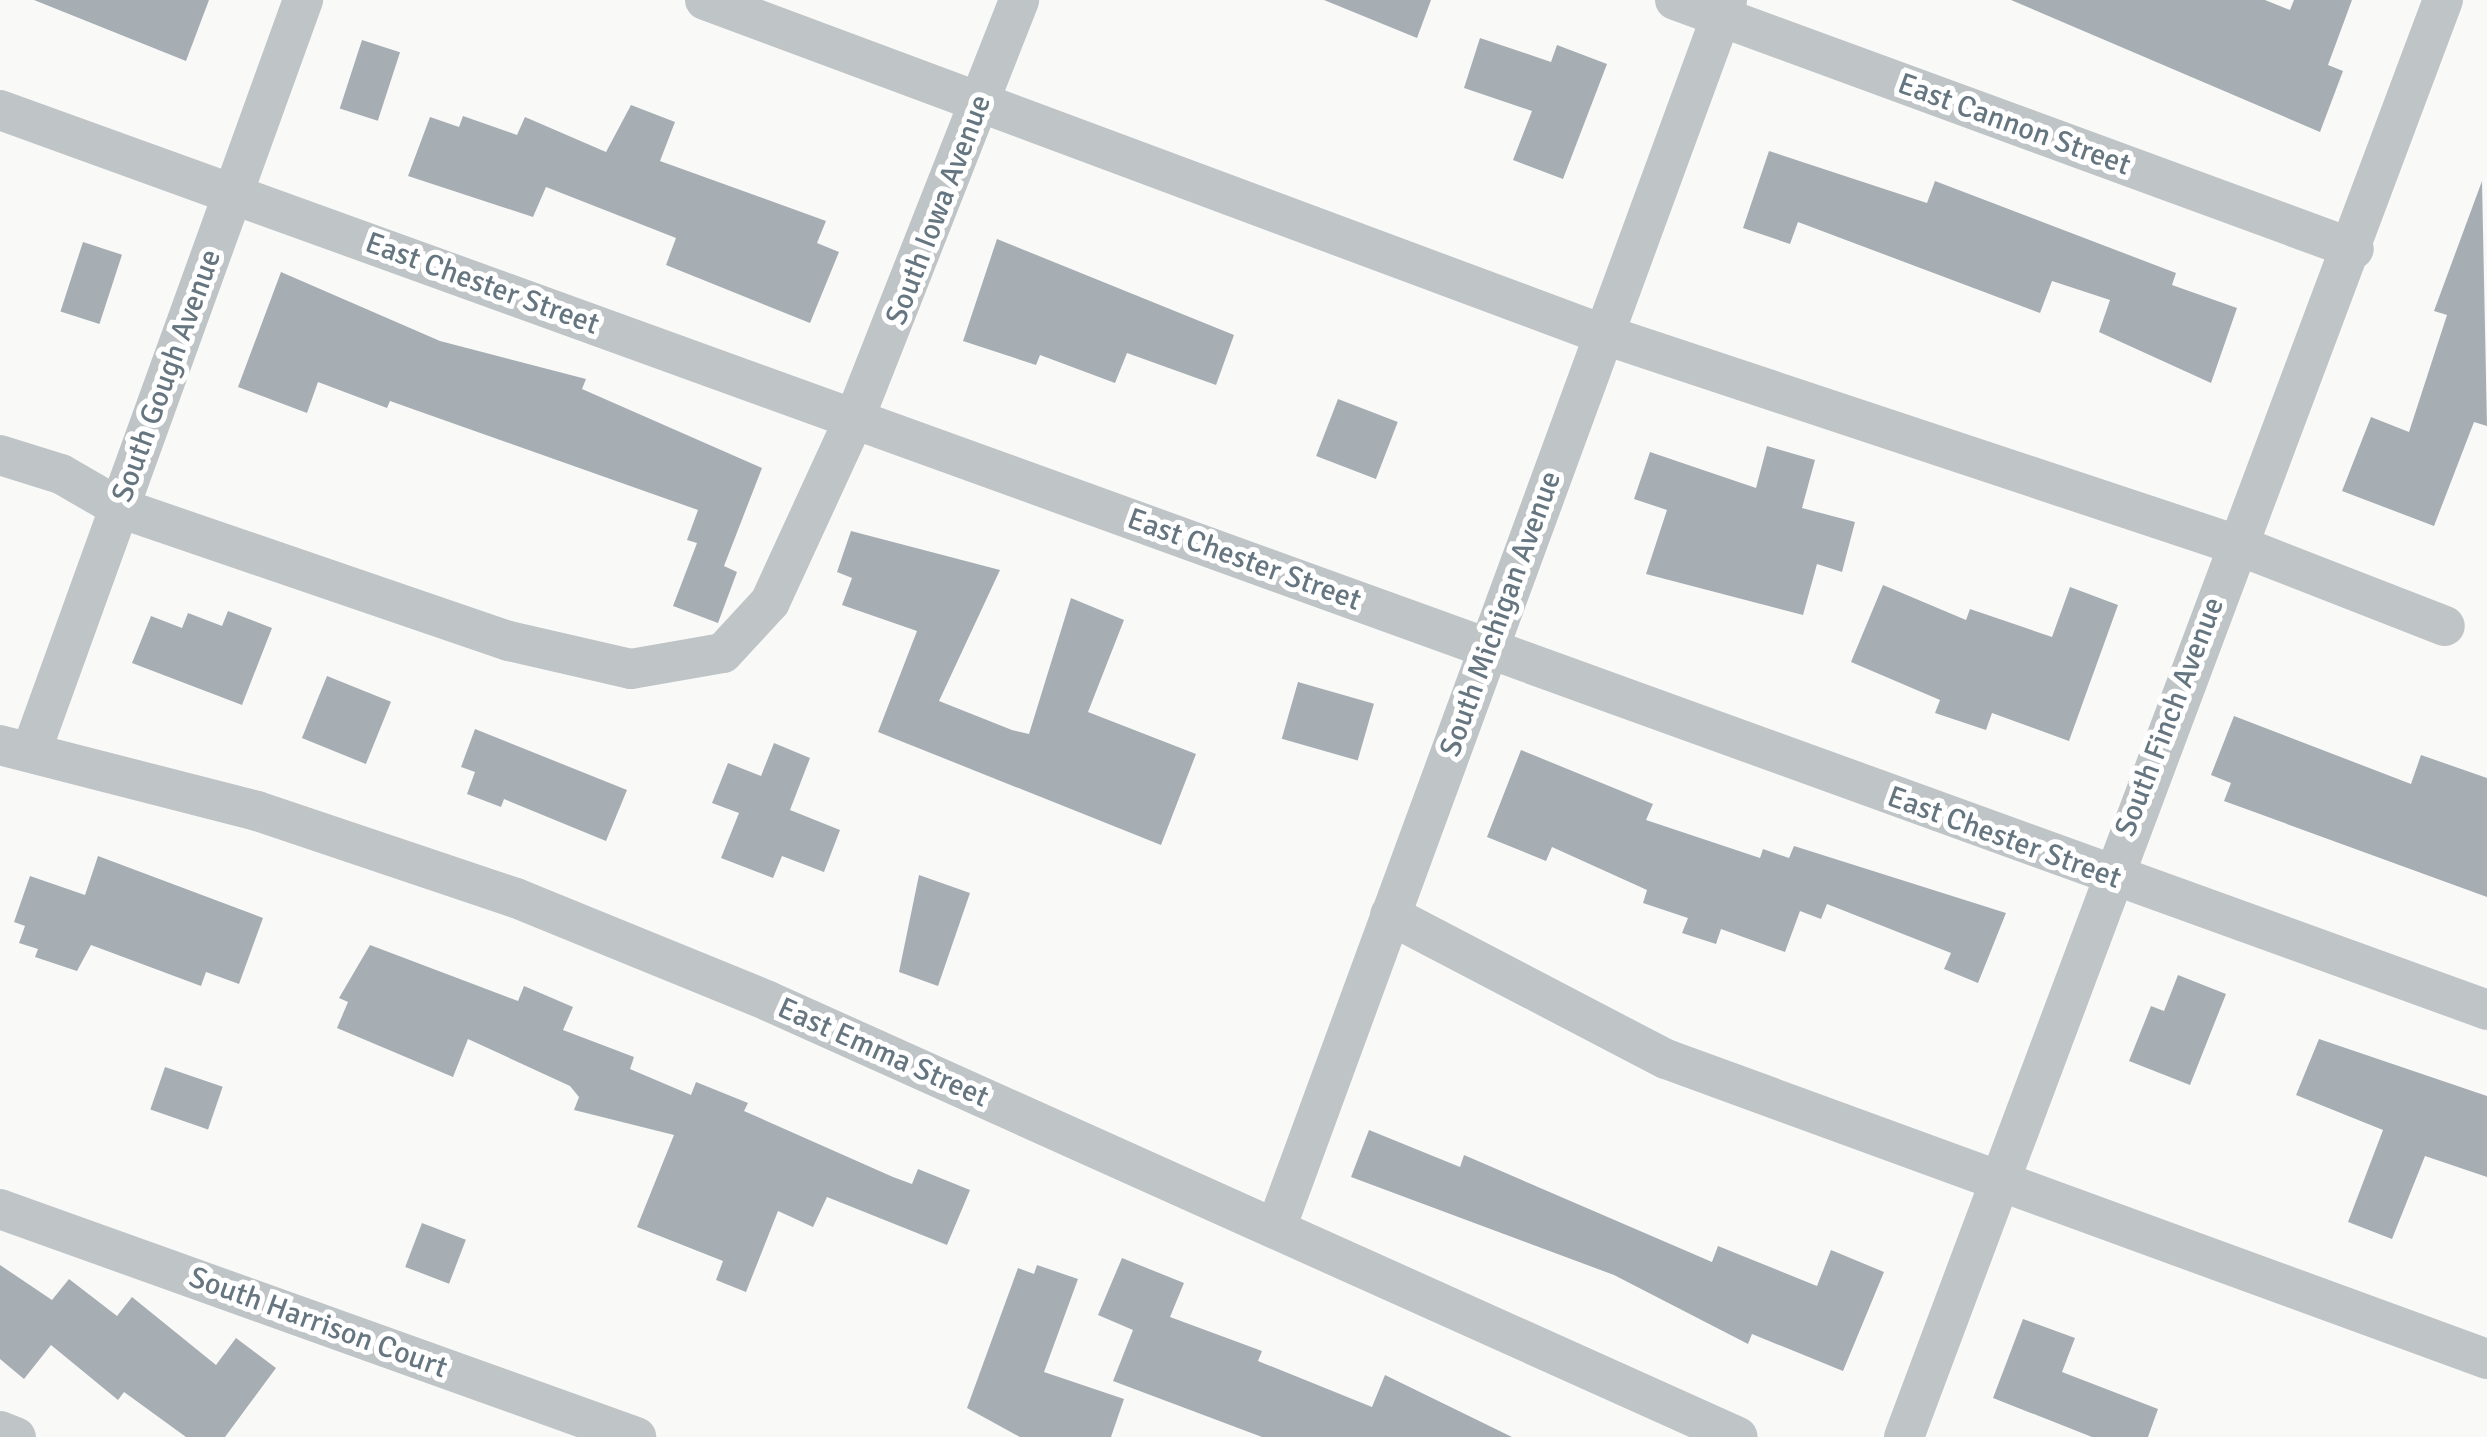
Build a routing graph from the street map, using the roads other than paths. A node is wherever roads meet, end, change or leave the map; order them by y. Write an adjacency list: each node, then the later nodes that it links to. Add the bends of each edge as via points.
1 (303, 0): 9 (street, South Gough Avenue)
2 (704, 0): 7 (street)
3 (1018, 0): 7 (street, South Iowa Avenue)
4 (1675, 0): 6 (street, East Cannon Street)
5 (2444, 0): 10 (street, South Finch Avenue)
6 (1724, 8): 10 (street, East Cannon Street); 11 (street, South Michigan Avenue)
7 (980, 103): 11 (street); 12 (street, South Iowa Avenue)
8 (0, 110): 9 (street, East Chester Street)
9 (232, 195): 12 (street, East Chester Street); 14 (street, South Gough Avenue)
10 (2354, 249): 15 (street, South Finch Avenue)
11 (1605, 335): 15 (street); 17 (street, South Michigan Avenue)
12 (856, 417): 14 (street, South Iowa Avenue, via 770,602 723,653 631,669 509,641); 17 (street, East Chester Street)
13 (0, 456): 14 (street, South Iowa Avenue, via 61,474)
14 (120, 508): 18 (street, South Gough Avenue)
15 (2238, 546): 16 (street); 19 (street, South Finch Avenue)
16 (2444, 626)
17 (1487, 650): 19 (street, East Chester Street); 20 (street, South Michigan Avenue)
18 (16, 749): 24 (street, East Emma Street, via 258,812 516,898)
19 (2108, 876): 21 (street, East Chester Street); 22 (street, South Finch Avenue)
20 (1390, 915): 22 (street, via 1666,1059); 24 (street, South Michigan Avenue)
21 (2487, 1010)
22 (1995, 1180): 25 (street); 30 (street, South Finch Avenue)
23 (0, 1209): 28 (street, South Harrison Court)
24 (1276, 1228): 29 (street, East Emma Street)
25 (2487, 1359)
26 (0, 1431): 27 (street)
27 (16, 1437)
28 (636, 1437)
29 (1738, 1437)
30 (1904, 1437)

